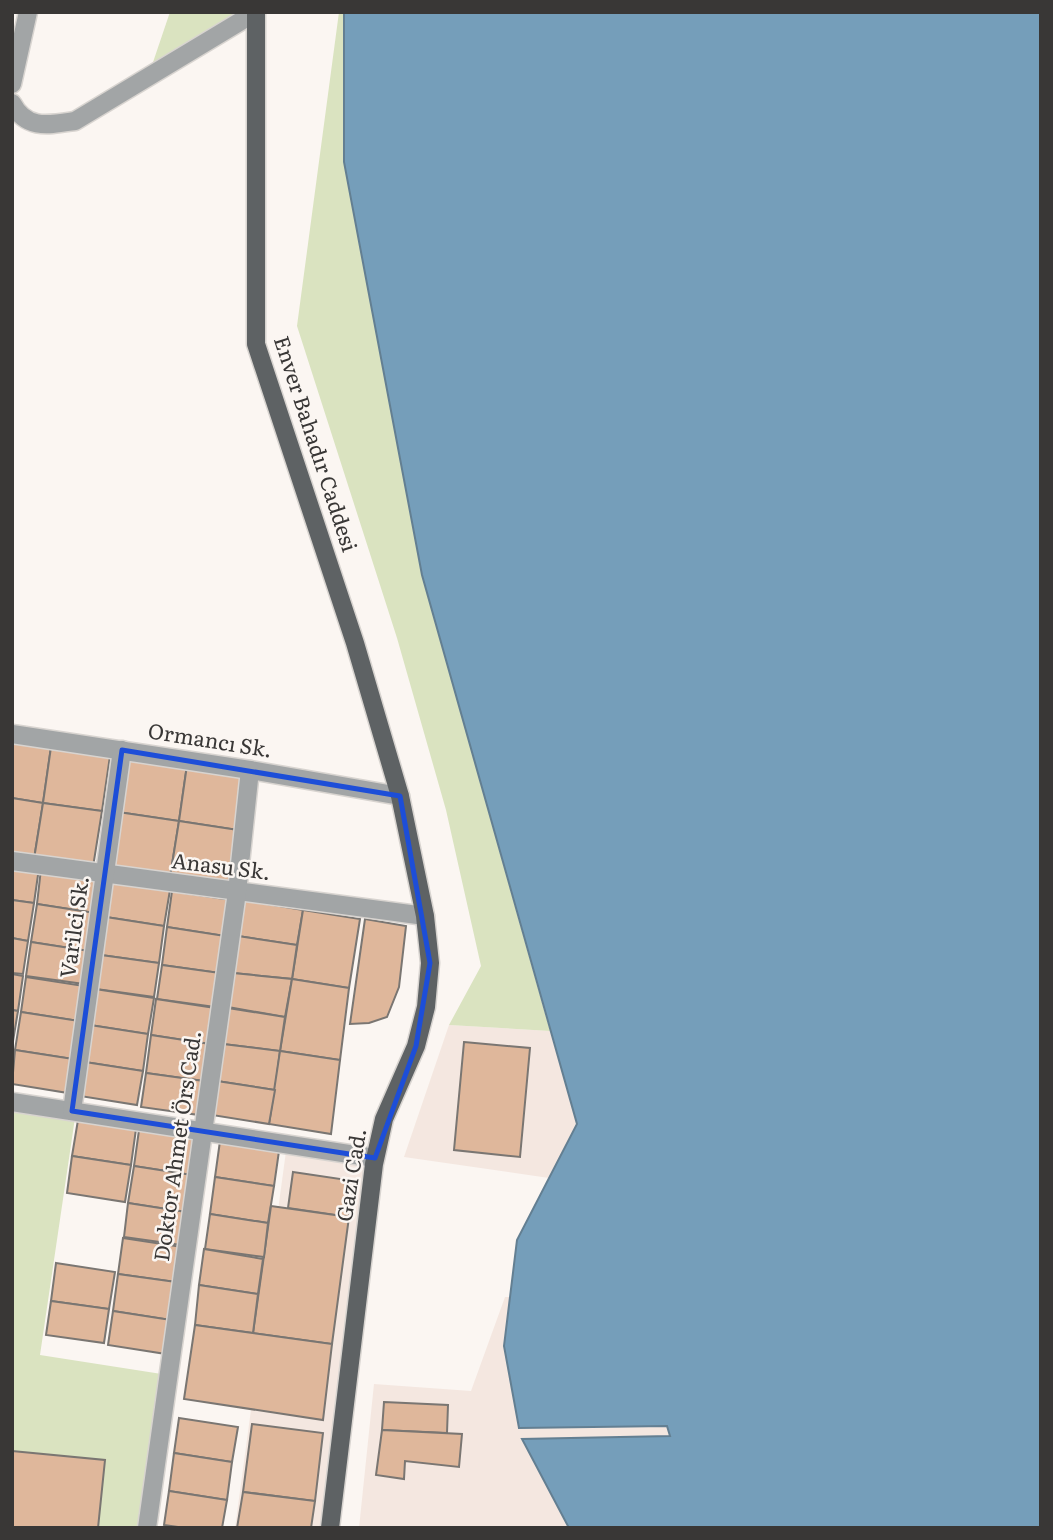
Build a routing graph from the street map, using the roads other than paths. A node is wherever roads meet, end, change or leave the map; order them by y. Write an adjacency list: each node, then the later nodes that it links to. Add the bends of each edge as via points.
1 (29, 12): 3 (street)
2 (256, 12): 4 (street, via 75,121 29,122); 8 (main road, Enver Bahadır Caddesi, via 256,344 355,643)
3 (12, 85)
4 (12, 103)
5 (12, 734): 6 (street, Ormancı Sk.)
6 (122, 750): 7 (street, Ormancı Sk.); 10 (street, Varilci Sk.)
7 (250, 770): 8 (street, Ormancı Sk.); 11 (street, Doktor Ahmet Örs Cad.)
8 (400, 796): 12 (main road, Gazi Cad.)
9 (12, 861): 10 (street, Anasu Sk.)
10 (105, 875): 11 (street, Anasu Sk.); 14 (street, Varilci Sk.)
11 (237, 892): 12 (street, Anasu Sk.); 15 (street, Doktor Ahmet Örs Cad.)
12 (425, 916): 16 (main road, Gazi Cad., via 430,963 426,1007 416,1046 384,1119)
13 (12, 1102): 14 (street)
14 (72, 1111): 15 (street)
15 (203, 1131): 16 (street); 17 (street, Doktor Ahmet Örs Cad.)
16 (375, 1158): 18 (main road, Gazi Cad.)
17 (147, 1528)
18 (330, 1528)

